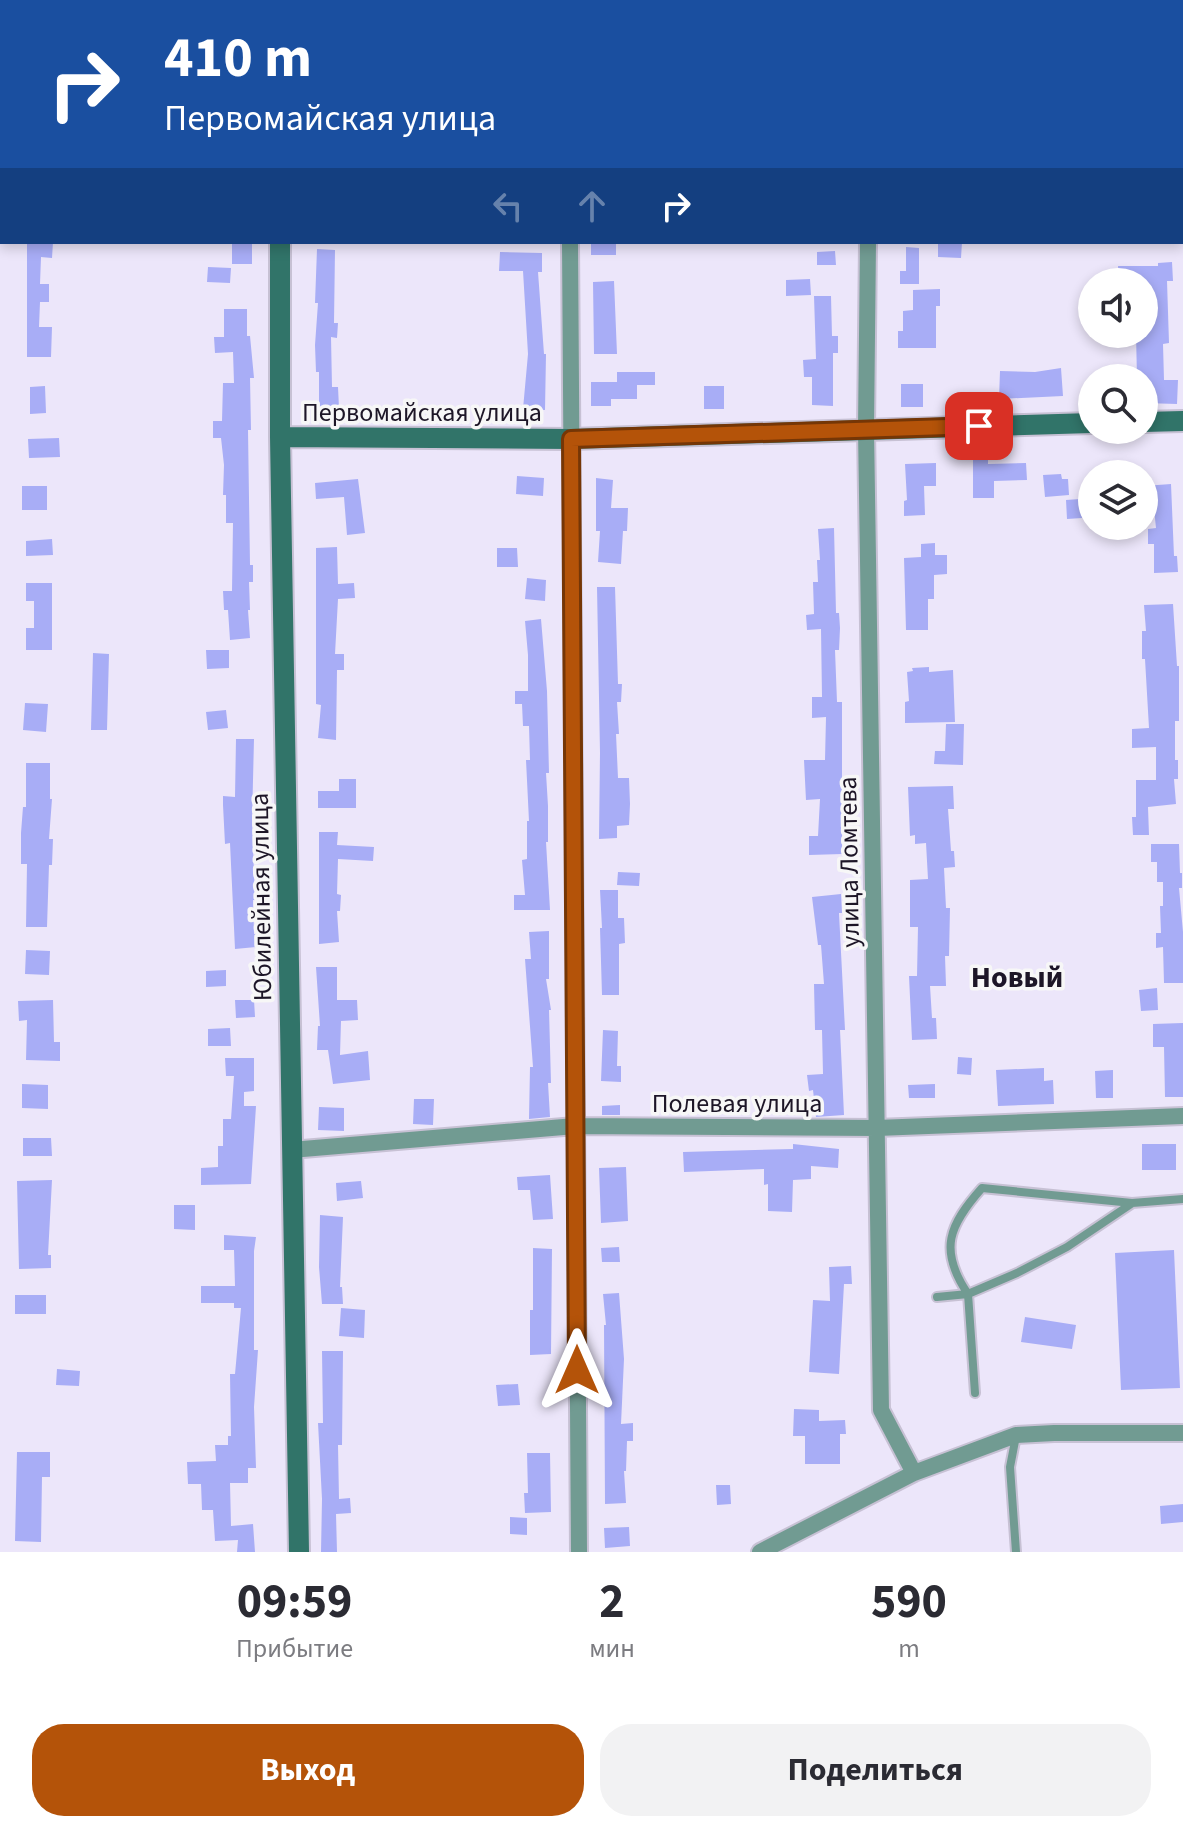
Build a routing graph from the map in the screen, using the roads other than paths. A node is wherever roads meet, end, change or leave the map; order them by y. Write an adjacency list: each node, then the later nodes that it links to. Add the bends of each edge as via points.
1 (280, 244): 8 (street, Юбилейная улица)
2 (570, 244): 9 (street)
3 (868, 244): 7 (street, улица Ломтева)
4 (1183, 421): 5 (street)
5 (1158, 422)
6 (1078, 423): 7 (street, Первомайская улица)
7 (866, 429): 9 (street, Первомайская улица); 12 (street, улица Ломтева)
8 (280, 437): 9 (street, Первомайская улица); 13 (street, Юбилейная улица)
9 (571, 439): 11 (street)
10 (1183, 1116): 12 (street, Полевая улица)
11 (575, 1126): 12 (street, Полевая улица); 13 (street, Полевая улица); 23 (street)
12 (877, 1128): 21 (street, улица Ломтева, via 881,1410)
13 (291, 1150): 22 (street, Юбилейная улица)
14 (1183, 1199): 15 (lane)
15 (1132, 1203): 16 (lane, via 1067,1247); 16 (lane, via 982,1188 959,1214 949,1251)
16 (968, 1294): 17 (lane); 18 (lane)
17 (937, 1297)
18 (975, 1393)
19 (1183, 1433): 20 (street)
20 (1016, 1435): 21 (street); 25 (lane, via 1010,1467)
21 (914, 1473): 24 (street)
22 (299, 1552)
23 (579, 1552)
24 (760, 1552)
25 (1016, 1552)

